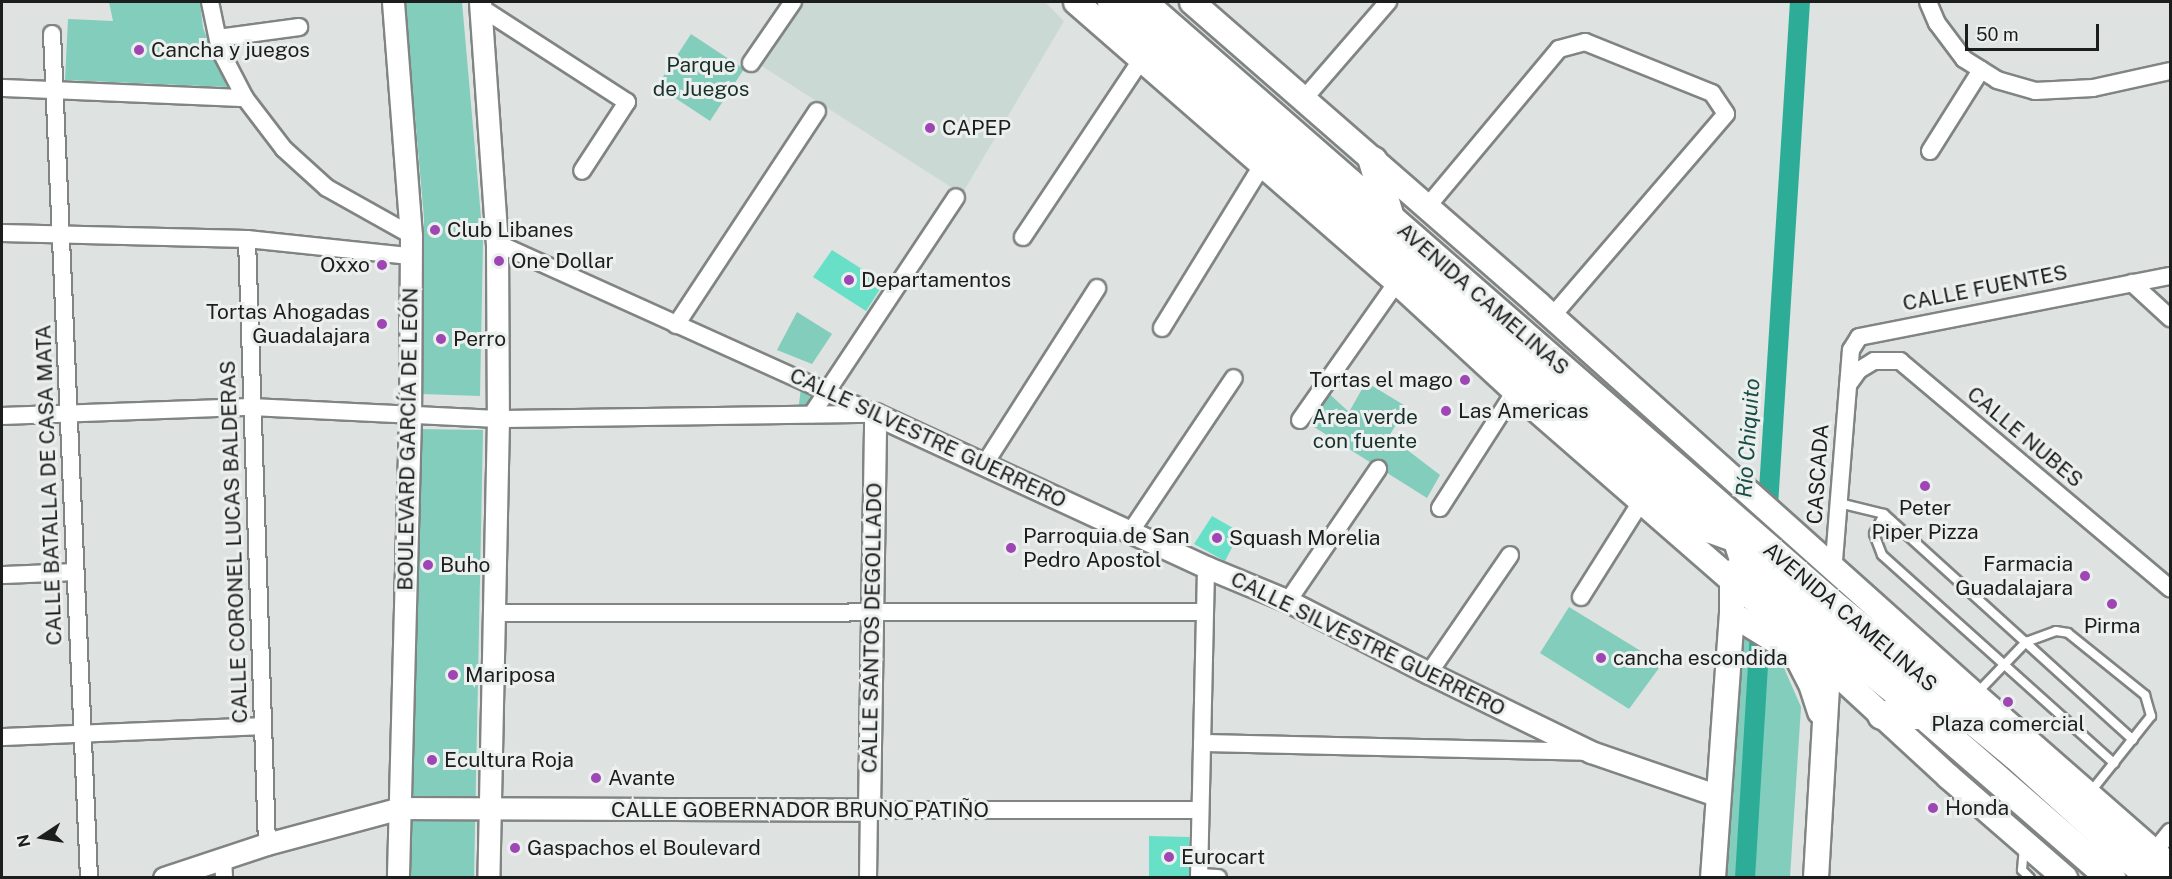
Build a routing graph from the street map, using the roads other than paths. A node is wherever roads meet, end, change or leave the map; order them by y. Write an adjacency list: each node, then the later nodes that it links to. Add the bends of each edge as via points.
1 (210, 2): 13 (street)
2 (393, 2): 32 (street, BOULEVARD GARCÍA DE LEÓN)
3 (793, 2): 15 (street)
4 (1076, 2): 14 (main road, AVENIDA CAMELINAS)
5 (1112, 2): 30 (highway, AVENIDA CAMELINAS)
6 (1142, 2): 29 (highway, AVENIDA CAMELINAS)
7 (1192, 2): 21 (main road, AVENIDA CAMELINAS)
8 (1388, 2): 21 (street)
9 (1928, 2): 16 (street, via 1937,23 1964,59)
10 (480, 4): 26 (street, via 627,102); 36 (street)
11 (300, 27): 13 (street)
12 (52, 34): 19 (street, CALLE BATALLA DE CASA MATA)
13 (218, 38): 20 (street, via 220,50)
14 (1141, 60): 25 (main road, AVENIDA CAMELINAS); 34 (street)
15 (751, 63)
16 (1981, 70): 17 (street, via 1997,80 2035,92 2093,88); 23 (street)
17 (2170, 71)
18 (2, 88): 19 (street)
19 (54, 90): 20 (street); 33 (street, CALLE BATALLA DE CASA MATA)
20 (245, 98): 32 (street, via 284,149 327,188)
21 (1303, 100): 24 (main road, AVENIDA CAMELINAS)
22 (818, 111): 45 (street)
23 (1930, 152)
24 (1373, 161): 28 (main road, AVENIDA CAMELINAS); 29 (highway)
25 (1263, 164): 38 (main road, AVENIDA CAMELINAS); 46 (street)
26 (582, 171)
27 (956, 197): 49 (street)
28 (1427, 207): 43 (main road, AVENIDA CAMELINAS); 43 (street, via 1560,49 1585,42 1712,93 1726,114)
29 (1390, 218): 66 (highway, AVENIDA CAMELINAS)
30 (1362, 225): 38 (highway); 66 (highway, AVENIDA CAMELINAS)
31 (2, 233): 33 (street)
32 (411, 235): 37 (street, BOULEVARD GARCÍA DE LEÓN)
33 (62, 237): 35 (street); 54 (street, CALLE BATALLA DE CASA MATA)
34 (1023, 237)
35 (247, 239): 37 (street); 51 (street, CALLE CORONEL LUCAS BALDERAS)
36 (497, 243): 45 (street, CALLE SILVESTRE GUERRERO); 57 (street)
37 (410, 256): 56 (street, BOULEVARD GARCÍA DE LEÓN)
38 (1372, 261): 40 (main road, AVENIDA CAMELINAS)
39 (2170, 276): 41 (street, CALLE FUENTES)
40 (1396, 282): 50 (main road, AVENIDA CAMELINAS); 58 (street)
41 (2132, 283): 44 (street); 48 (street, CALLE FUENTES, via 1858,337 1851,350)
42 (1097, 288): 59 (street)
43 (1552, 316): 68 (main road, AVENIDA CAMELINAS)
44 (2170, 318)
45 (676, 325): 49 (street, CALLE SILVESTRE GUERRERO)
46 (1162, 328)
47 (1234, 378): 65 (street)
48 (1847, 386): 62 (street, CASCADA); 72 (street, CALLE NUBES, via 1859,370 1874,361 1900,361)
49 (827, 390): 52 (street); 53 (street, CALLE SILVESTRE GUERRERO)
50 (1515, 391): 61 (main road, AVENIDA CAMELINAS); 63 (street)
51 (251, 407): 54 (street); 56 (street); 86 (street, CALLE CORONEL LUCAS BALDERAS)
52 (812, 414): 53 (street); 57 (street)
53 (875, 414): 59 (street, CALLE SILVESTRE GUERRERO); 77 (street, CALLE SANTOS DEGOLLADO)
54 (67, 415): 55 (street); 70 (street, CALLE BATALLA DE CASA MATA)
55 (2, 416)
56 (410, 416): 57 (street); 96 (street, BOULEVARD GARCÍA DE LEÓN)
57 (498, 419): 76 (street)
58 (1300, 420)
59 (984, 465): 65 (street, CALLE SILVESTRE GUERRERO)
60 (1378, 469): 74 (street)
61 (1642, 500): 66 (main road, AVENIDA CAMELINAS); 73 (street)
62 (1839, 502): 64 (lane); 68 (street, CASCADA)
63 (1440, 508)
64 (1884, 514): 80 (lane); 81 (lane, via 1874,534 1882,555)
65 (1131, 531): 69 (street, CALLE SILVESTRE GUERRERO)
66 (1741, 554): 78 (main road); 79 (highway, AVENIDA CAMELINAS)
67 (1510, 555): 82 (street)
68 (1833, 566): 79 (street, CASCADA); 83 (main road, AVENIDA CAMELINAS)
69 (1206, 567): 74 (street, CALLE SILVESTRE GUERRERO); 75 (street)
70 (74, 572): 71 (street); 88 (street, CALLE BATALLA DE CASA MATA)
71 (2, 575)
72 (2170, 588)
73 (1581, 597)
74 (1288, 601): 82 (street, CALLE SILVESTRE GUERRERO)
75 (1204, 612): 77 (street); 91 (street)
76 (494, 613): 77 (street); 97 (street)
77 (872, 614): 98 (street, CALLE SANTOS DEGOLLADO)
78 (1733, 615): 79 (main road); 95 (main road)
79 (1817, 631): 84 (main road, AVENIDA CAMELINAS); 85 (highway, AVENIDA CAMELINAS); 87 (main road); 87 (main road, via 1812,687); 103 (highway, AVENIDA CAMELINAS, via 2016,756)
80 (2026, 642): 81 (lane); 90 (lane); 90 (lane, via 2056,631 2068,633 2145,695 2151,716)
81 (2004, 663): 83 (lane); 93 (lane)
82 (1429, 673): 92 (street, CALLE SILVESTRE GUERRERO)
83 (1975, 695): 94 (main road, AVENIDA CAMELINAS)
84 (1882, 715): 85 (highway); 101 (main road, AVENIDA CAMELINAS)
85 (1924, 715): 116 (highway, AVENIDA CAMELINAS)
86 (263, 726): 88 (street); 102 (street, CALLE CORONEL LUCAS BALDERAS)
87 (1824, 726): 113 (main road)
88 (82, 734): 89 (street); 106 (street, CALLE BATALLA DE CASA MATA)
89 (2, 737)
90 (2133, 740): 93 (lane)
91 (1202, 743): 92 (street); 99 (street)
92 (1592, 752): 95 (street, CALLE SILVESTRE GUERRERO)
93 (2114, 763): 94 (lane)
94 (2089, 794): 103 (main road, AVENIDA CAMELINAS)
95 (1719, 796): 112 (main road)
96 (400, 808): 97 (street, CALLE GOBERNADOR BRUNO PATIÑO); 102 (street, CALLE GOBERNADOR BRUNO PATIÑO); 108 (street, BOULEVARD GARCÍA DE LEÓN)
97 (489, 810): 98 (street, CALLE GOBERNADOR BRUNO PATIÑO); 109 (street)
98 (869, 810): 99 (street, CALLE GOBERNADOR BRUNO PATIÑO); 110 (street, CALLE SANTOS DEGOLLADO)
99 (1200, 810): 105 (street)
100 (2170, 832): 103 (street)
101 (2025, 843): 114 (lane, via 2022,870); 115 (main road, AVENIDA CAMELINAS)
102 (267, 844): 104 (street, CALLE GOBERNADOR BRUNO PATIÑO)
103 (2158, 865)
104 (223, 868): 107 (street, CALLE GOBERNADOR BRUNO PATIÑO)
105 (1199, 877): 111 (street)
106 (89, 878)
107 (164, 878)
108 (398, 878)
109 (488, 878)
110 (868, 878)
111 (1218, 878)
112 (1713, 878)
113 (1816, 878)
114 (2030, 878)
115 (2065, 878)
116 (2111, 878)

